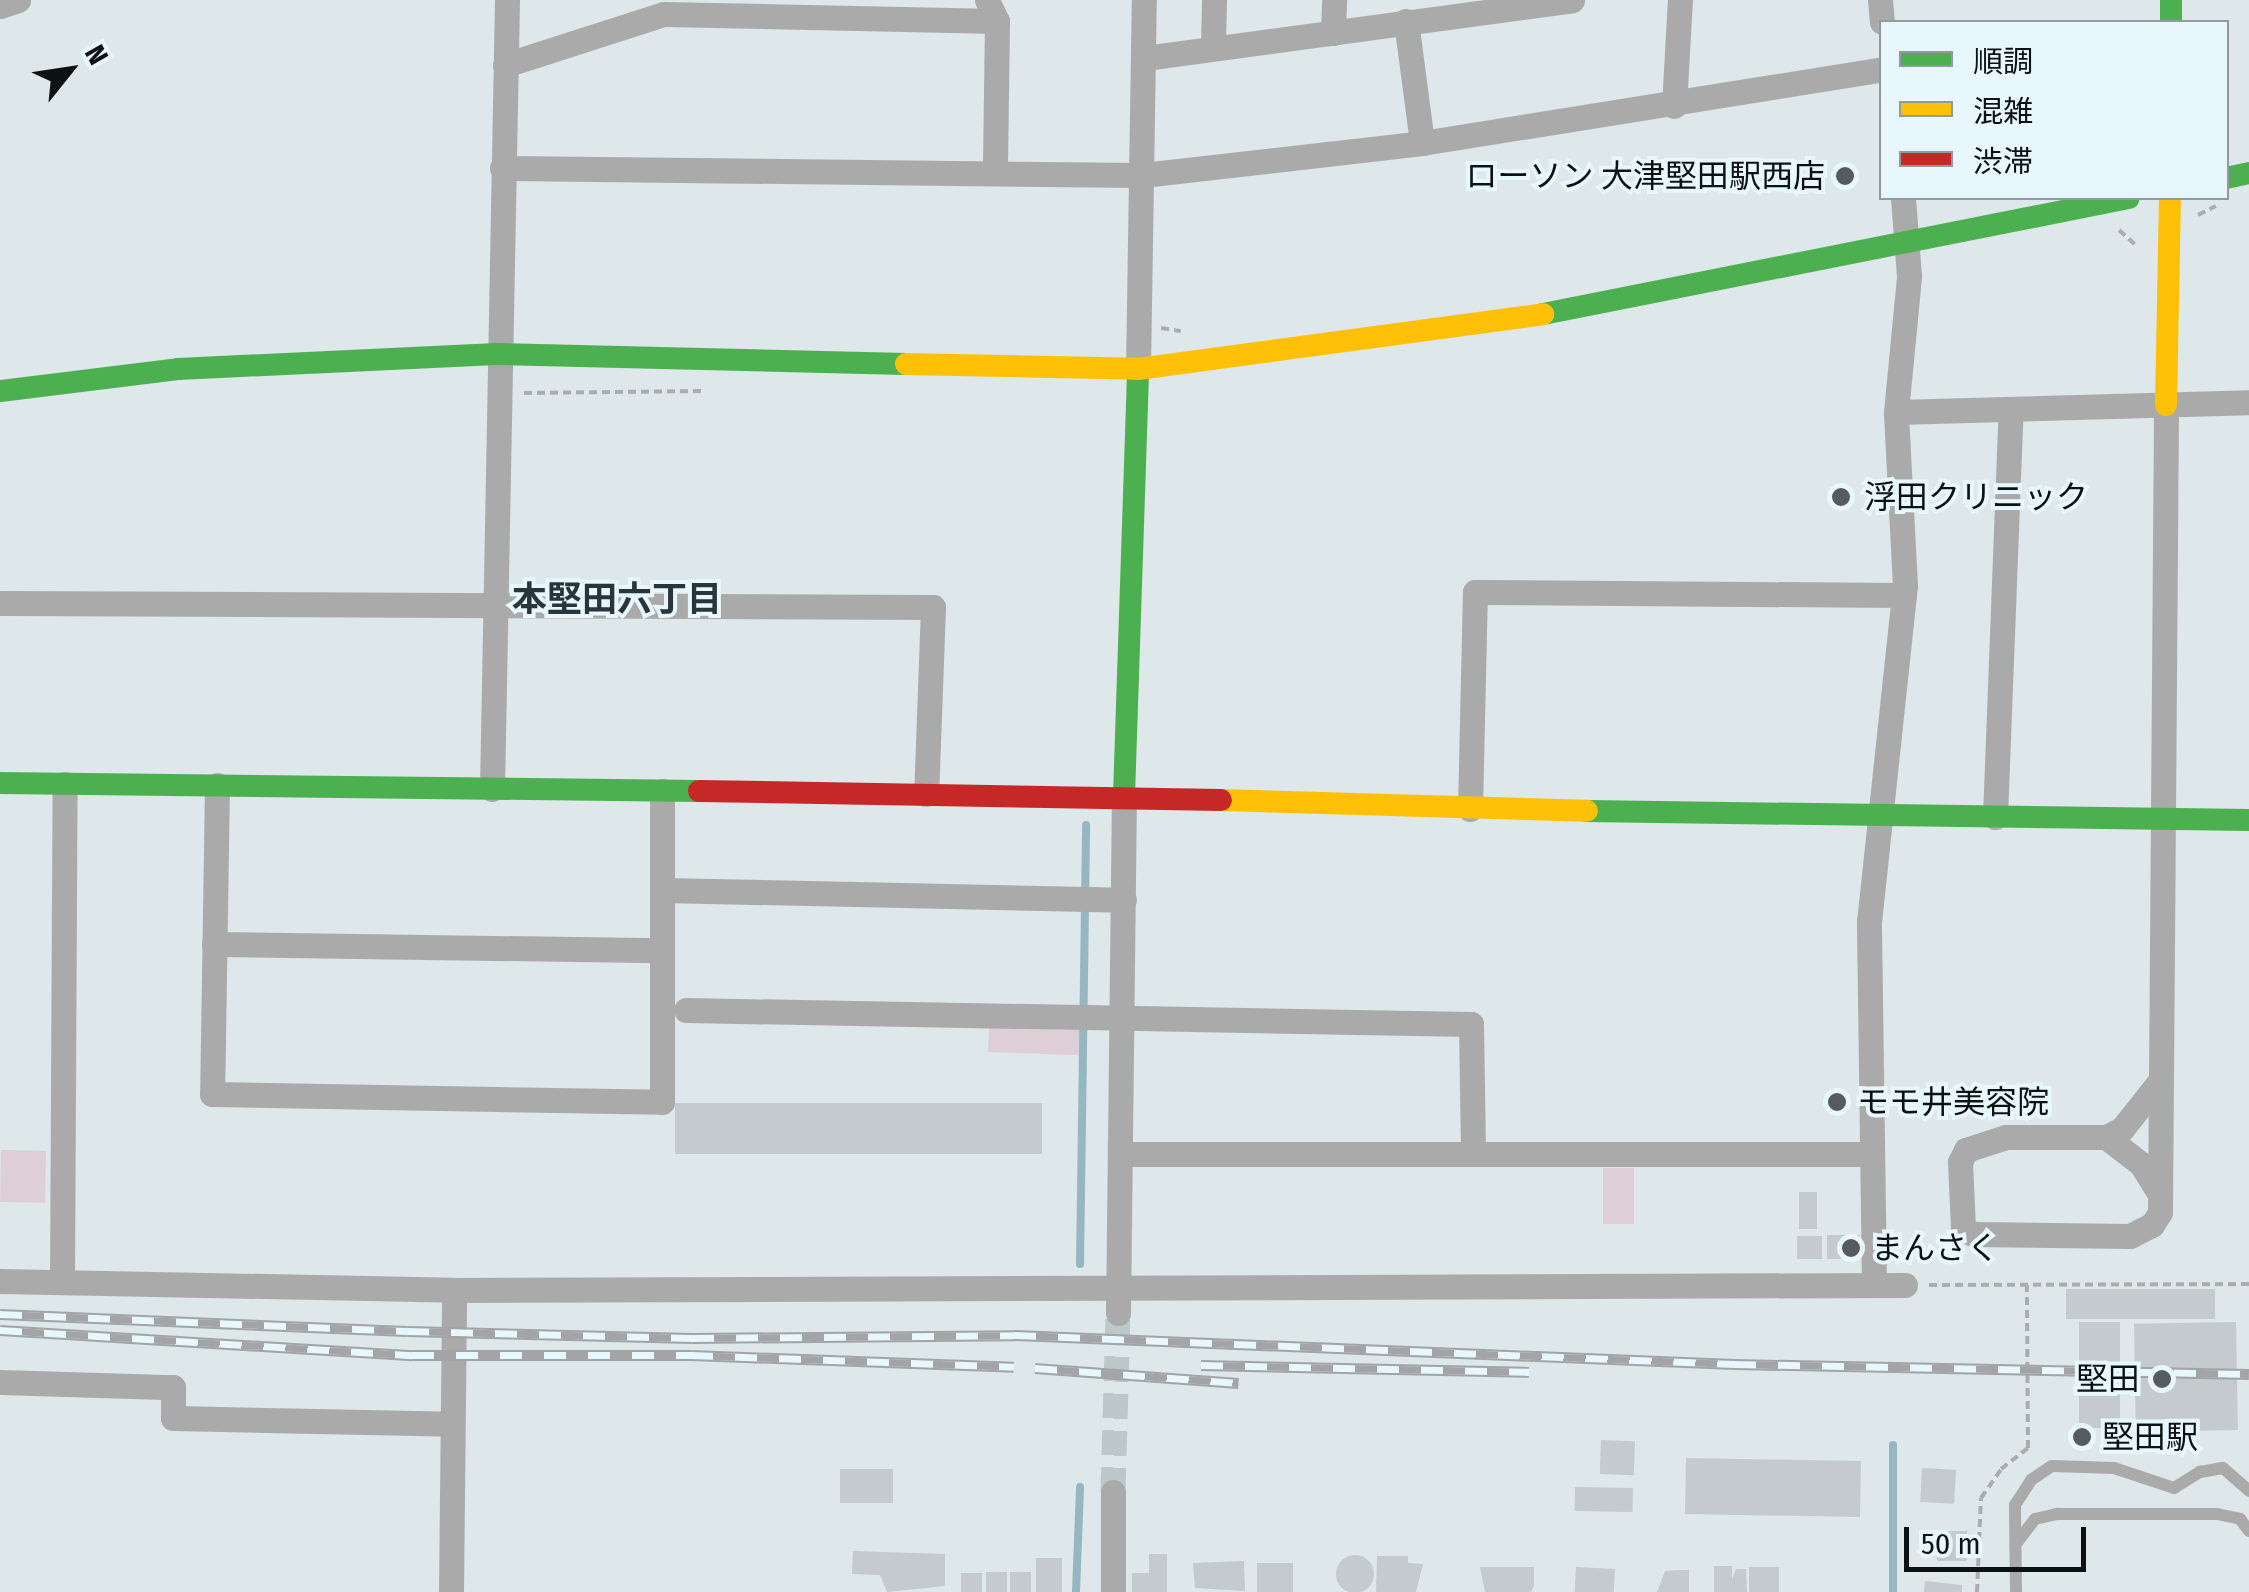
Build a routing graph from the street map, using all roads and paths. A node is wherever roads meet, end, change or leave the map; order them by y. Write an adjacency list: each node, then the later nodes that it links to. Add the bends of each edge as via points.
1 (18, 0): 9 (street)
2 (507, 0): 16 (street)
3 (1144, 0): 15 (street)
4 (1214, 0): 14 (street)
5 (1334, 0): 13 (street)
6 (1564, 0): 7 (street); 10 (street)
7 (1572, 0)
8 (1680, 0): 18 (street)
9 (0, 6)
10 (1463, 7): 12 (street)
11 (992, 10): 16 (street, via 664,14); 21 (street)
12 (1406, 21): 13 (street); 19 (street)
13 (1333, 33): 14 (street)
14 (1213, 48): 15 (street)
15 (1145, 58): 23 (street)
16 (505, 65): 20 (street)
17 (1879, 70): 18 (street)
18 (1674, 106): 19 (street)
19 (1422, 143): 23 (street)
20 (502, 168): 21 (street); 31 (street)
21 (995, 170): 23 (street)
22 (2249, 173): 24 (street)
23 (1143, 175): 32 (street)
24 (2229, 188)
25 (1903, 200): 30 (street)
26 (2119, 200): 30 (street)
27 (2170, 200): 37 (street)
28 (2215, 200): 29 (path, via 2198,215)
29 (2194, 232)
30 (1909, 242): 32 (street, via 1525,317); 39 (street)
31 (497, 354): 32 (street); 33 (street, via 178,369); 35 (street)
32 (1138, 369): 49 (street)
33 (0, 390)
34 (719, 391): 35 (path, via 525,392)
35 (497, 399): 42 (street)
36 (2249, 402): 37 (street)
37 (2166, 404): 38 (street); 53 (street)
38 (2011, 408): 39 (street); 52 (street)
39 (1896, 412): 40 (street)
40 (1904, 595): 50 (street, via 1475,592); 51 (street)
41 (0, 603): 42 (street)
42 (497, 605): 46 (street); 48 (street, via 933,607)
43 (0, 783): 44 (street)
44 (66, 784): 45 (street); 68 (street)
45 (217, 786): 46 (street); 57 (street)
46 (492, 789): 47 (street)
47 (662, 791): 48 (street); 55 (street)
48 (926, 794): 49 (street)
49 (1124, 796): 50 (street); 56 (street)
50 (1470, 809): 51 (street)
51 (1885, 816): 52 (street); 65 (street, via 1870,922)
52 (1995, 818): 53 (street)
53 (2163, 819): 54 (street); 61 (street)
54 (2249, 820)
55 (662, 890): 56 (street); 58 (street)
56 (1124, 900): 60 (street)
57 (214, 944): 58 (street); 58 (street, via 212,1094 662,1102)
58 (662, 950)
59 (686, 1010): 60 (street)
60 (1123, 1016): 63 (street, via 1471,1024); 64 (street)
61 (2160, 1081): 62 (street, via 2122,1129); 66 (street)
62 (2106, 1137): 66 (street, via 2141,1164); 66 (street, via 2006,1138 1966,1150 1960,1162 1963,1228 1973,1234 2130,1236 2152,1225)
63 (1473, 1152): 64 (street); 65 (street)
64 (1122, 1154): 73 (street)
65 (1872, 1154): 70 (street)
66 (2160, 1194)
67 (0, 1281): 68 (street)
68 (62, 1282): 74 (street)
69 (2249, 1284): 72 (path)
70 (1874, 1285): 71 (street); 73 (street)
71 (1904, 1285): 72 (path)
72 (2027, 1285): 86 (path, via 2028,1448 2001,1469 1981,1498)
73 (1119, 1286): 74 (street); 75 (street)
74 (454, 1290): 77 (street)
75 (1118, 1313)
76 (0, 1382): 77 (street, via 173,1388 173,1418)
77 (452, 1424): 84 (street)
78 (2174, 1488): 80 (lane, via 2223,1468); 81 (lane); 83 (lane, via 2114,1468 2052,1466 2031,1480 2016,1505)
79 (1113, 1492): 85 (street)
80 (2249, 1492)
81 (2175, 1514): 82 (lane, via 2228,1516); 83 (lane, via 2057,1514 2034,1519)
82 (2249, 1531)
83 (2016, 1544): 87 (lane)
84 (451, 1592)
85 (1113, 1592)
86 (1977, 1592)
87 (2016, 1592)

